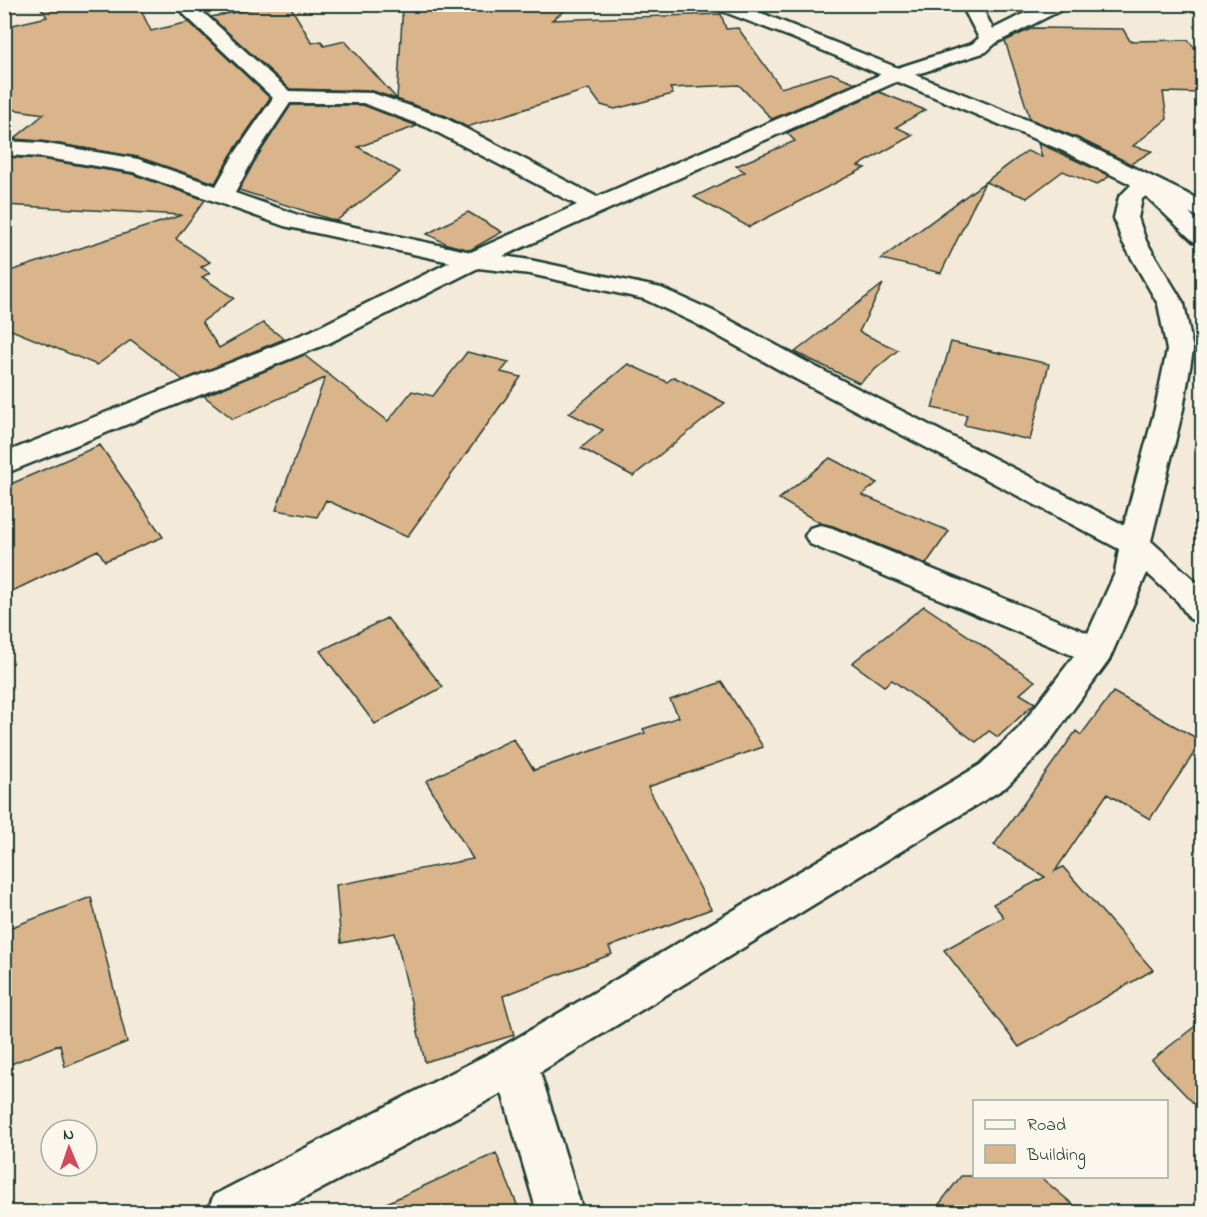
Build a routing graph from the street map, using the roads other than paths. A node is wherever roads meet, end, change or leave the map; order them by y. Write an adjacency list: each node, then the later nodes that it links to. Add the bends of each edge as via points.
1 (182, 4): 7 (street)
2 (721, 4): 6 (street)
3 (970, 4): 5 (street)
4 (1058, 4): 5 (street)
5 (989, 39): 6 (street, via 980,48)
6 (898, 74): 9 (street, via 1069,145); 11 (street)
7 (284, 97): 10 (street); 11 (street, via 365,97 437,123)
8 (4, 148): 10 (street, via 138,166)
9 (1141, 181): 12 (street); 13 (street); 17 (street, via 1131,197 1126,218 1134,241 1171,304 1180,350)
10 (222, 196): 14 (street, via 292,221)
11 (597, 206): 14 (street)
12 (1203, 210)
13 (1203, 236)
14 (474, 261): 15 (street, via 320,337); 17 (street, via 530,267 652,293)
15 (4, 464)
16 (821, 536): 19 (street)
17 (1135, 544): 18 (street); 19 (street, via 1131,573)
18 (1203, 610)
19 (1097, 651): 20 (street, via 1032,738 993,776)
20 (515, 1063): 21 (street); 22 (street)
21 (231, 1212)
22 (560, 1212)

